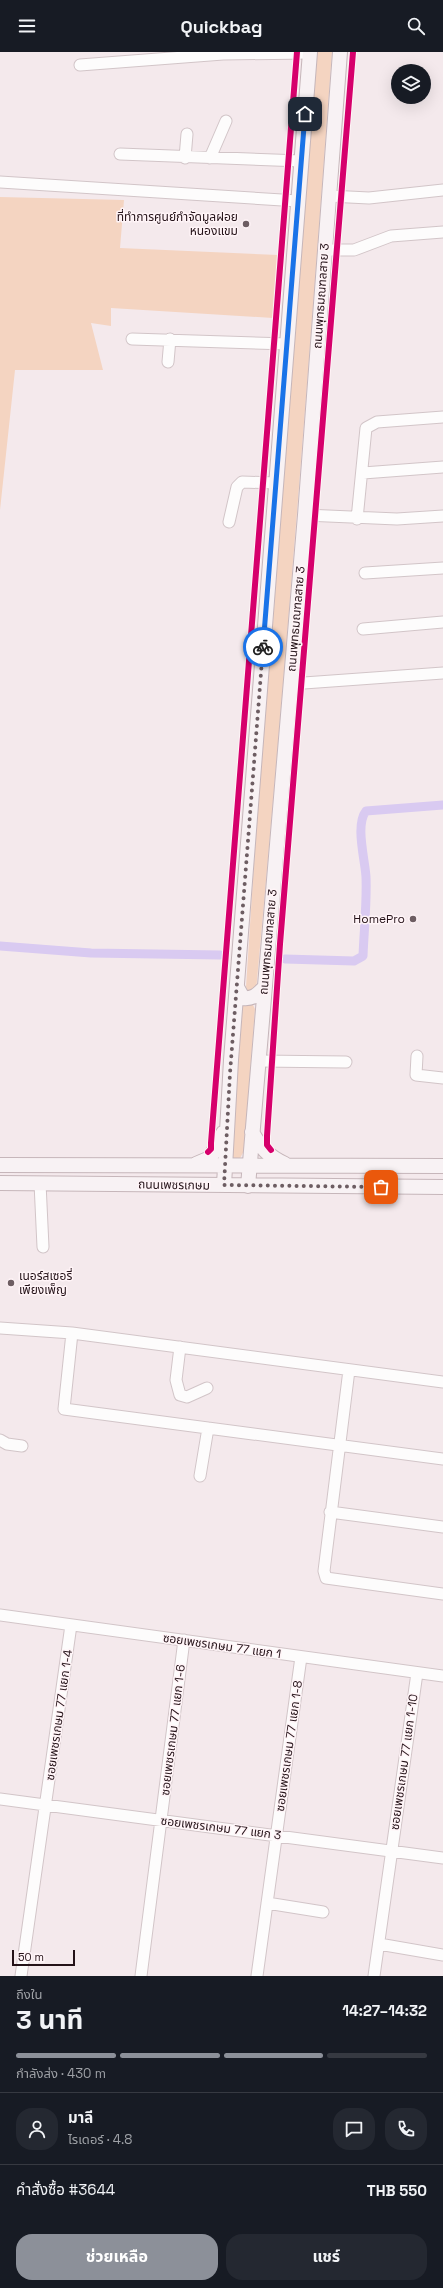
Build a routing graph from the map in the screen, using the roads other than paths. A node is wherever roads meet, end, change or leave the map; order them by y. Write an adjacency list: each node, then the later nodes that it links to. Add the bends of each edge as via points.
1 (310, 52): 3 (street, via 223,54); 9 (main road)
2 (340, 52): 12 (main road, ถนนพุทธมณฑลสาย 3)
3 (80, 65)
4 (226, 121): 8 (street)
5 (187, 134): 7 (street)
6 (120, 154): 7 (street)
7 (185, 158): 8 (street)
8 (210, 158): 9 (street)
9 (301, 161): 13 (main road)
10 (0, 182): 13 (street)
11 (443, 190): 12 (street, via 369,198)
12 (329, 196): 15 (main road, ถนนพุทธมณฑลสาย 3)
13 (298, 201): 18 (main road)
14 (443, 232): 15 (street, via 391,236 354,250)
15 (325, 250): 24 (main road, ถนนพุทธมณฑลสาย 3)
16 (132, 339): 17 (street)
17 (170, 340): 18 (street); 19 (street)
18 (288, 344): 23 (main road)
19 (168, 362)
20 (443, 417): 22 (street, via 370,424 365,432)
21 (443, 467): 22 (street)
22 (363, 473): 26 (street)
23 (277, 483): 27 (street, via 242,482 238,487); 34 (main road)
24 (304, 515): 26 (street); 33 (main road, ถนนพุทธมณฑลสาย 3)
25 (443, 516): 26 (street)
26 (357, 519)
27 (229, 522)
28 (443, 568): 29 (street)
29 (365, 573)
30 (443, 622): 31 (street)
31 (363, 630)
32 (443, 673): 33 (street)
33 (290, 684): 35 (main road, ถนนพุทธมณฑลสาย 3)
34 (237, 987): 35 (main road, via 243,998 248,999 254,998); 40 (main road)
35 (264, 988): 37 (main road, ถนนพุทธมณฑลสาย 3)
36 (416, 1056): 39 (street, via 416,1075)
37 (259, 1061): 38 (street); 41 (main road, ถนนพุทธมณฑลสาย 3)
38 (346, 1062)
39 (443, 1078)
40 (226, 1125): 43 (main road, via 220,1142 210,1158); 44 (main road)
41 (252, 1132): 45 (main road, ถนนพุทธมณฑลสาย 3); 46 (main road, via 272,1159)
42 (0, 1164): 43 (main road, ถนนเพชรเกษม)
43 (192, 1165): 44 (main road, ถนนเพชรเกษม)
44 (225, 1165): 45 (main road, ถนนเพชรเกษม); 50 (main road)
45 (248, 1165): 46 (main road, ถนนเพชรเกษม); 51 (main road, ถนนพุทธมณฑลสาย 3)
46 (290, 1166): 47 (main road, ถนนเพชรเกษม)
47 (443, 1166)
48 (0, 1183): 49 (main road, ถนนเพชรเกษม)
49 (40, 1183): 50 (main road, ถนนเพชรเกษม); 53 (street)
50 (224, 1185): 51 (main road, ถนนเพชรเกษม)
51 (248, 1186): 52 (main road, ถนนเพชรเกษม)
52 (443, 1187)
53 (44, 1247)
54 (0, 1328): 55 (street)
55 (72, 1333): 56 (street); 60 (street, via 64,1409)
56 (180, 1347): 57 (street); 59 (street, via 176,1380 180,1395 187,1397)
57 (349, 1370): 58 (street); 63 (street)
58 (443, 1382)
59 (206, 1388)
60 (208, 1428): 63 (street); 65 (street)
61 (0, 1440): 62 (street, via 7,1444)
62 (22, 1446)
63 (339, 1446): 64 (street); 66 (street)
64 (443, 1459)
65 (200, 1476)
66 (330, 1512): 67 (street); 68 (street, via 324,1571 326,1578)
67 (443, 1527)
68 (443, 1594)
69 (0, 1615): 70 (street, ซอยเพชรเกษม 77 แยก 1)
70 (71, 1625): 71 (street, ซอยเพชรเกษม 77 แยก 1); 76 (street, ซอยเพชรเกษม 77 แยก 1-4)
71 (184, 1640): 72 (street, ซอยเพชรเกษม 77 แยก 1); 77 (street, ซอยเพชรเกษม 77 แยก 1-6)
72 (301, 1657): 73 (street, ซอยเพชรเกษม 77 แยก 1); 78 (street, ซอยเพชรเกษม 77 แยก 1-8)
73 (417, 1673): 74 (street, ซอยเพชรเกษม 77 แยก 1); 79 (street, ซอยเพชรเกษม 77 แยก 1-10)
74 (443, 1676)
75 (0, 1799): 76 (street, ซอยเพชรเกษม 77 แยก 3)
76 (47, 1805): 77 (street, ซอยเพชรเกษม 77 แยก 3); 85 (street, ซอยเพชรเกษม 77 แยก 1-4)
77 (161, 1820): 78 (street, ซอยเพชรเกษม 77 แยก 3); 86 (street, ซอยเพชรเกษม 77 แยก 1-6)
78 (276, 1836): 79 (street, ซอยเพชรเกษม 77 แยก 3); 81 (street, ซอยเพชรเกษม 77 แยก 1-8)
79 (392, 1851): 80 (street, ซอยเพชรเกษม 77 แยก 3); 83 (street, ซอยเพชรเกษม 77 แยก 1-10)
80 (443, 1858)
81 (267, 1903): 82 (street); 87 (street, ซอยเพชรเกษม 77 แยก 1-8)
82 (323, 1912)
83 (379, 1944): 84 (street); 88 (street, ซอยเพชรเกษม 77 แยก 1-10)
84 (443, 1955)
85 (21, 1976)
86 (141, 1976)
87 (256, 1976)
88 (374, 1976)

